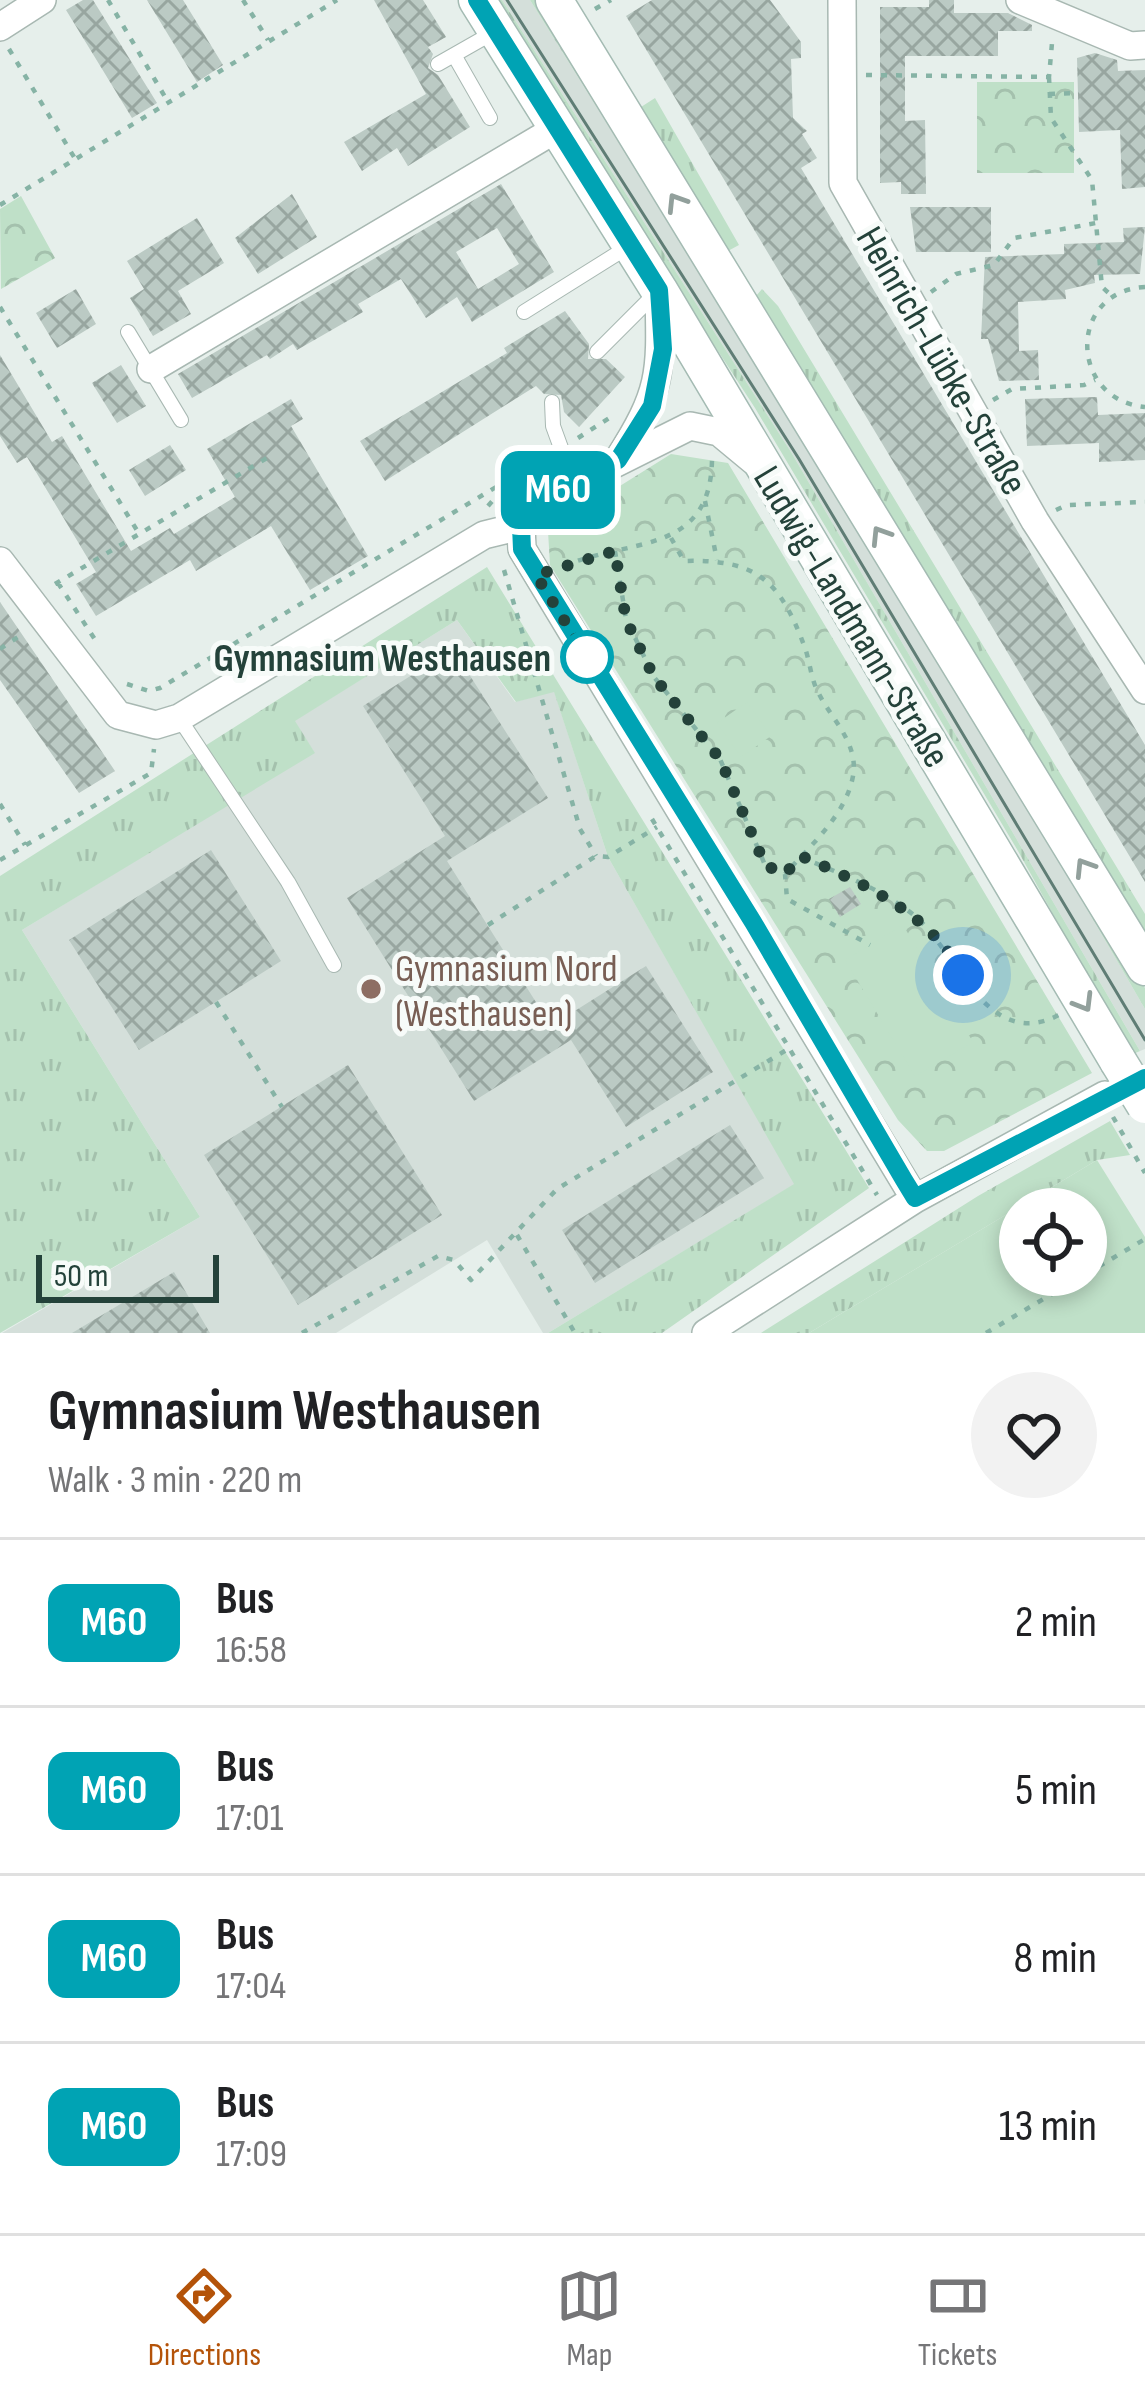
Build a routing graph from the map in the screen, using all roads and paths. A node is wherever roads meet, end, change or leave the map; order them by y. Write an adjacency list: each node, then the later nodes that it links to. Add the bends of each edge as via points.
1 (42, 0): 12 (street)
2 (108, 0): 21 (path)
3 (243, 0): 13 (path)
4 (337, 0): 13 (path)
5 (554, 0): 78 (main road, Ludwig-Landmann-Straße, one-way to 5)
6 (611, 0): 9 (path)
7 (842, 0): 17 (street, Heinrich-Lübke-Straße)
8 (1020, 0): 10 (street)
9 (591, 11)
10 (1051, 12): 14 (street); 18 (path)
11 (487, 16): 15 (lane); 23 (main road, Ludwig-Landmann-Straße)
12 (0, 31): 24 (path)
13 (268, 40): 21 (path)
14 (1145, 46)
15 (454, 55): 16 (lane); 22 (lane)
16 (438, 64)
17 (842, 75): 18 (path); 31 (street, Heinrich-Lübke-Straße, via 843,183)
18 (1048, 77): 19 (path)
19 (1049, 94): 20 (path); 26 (path, via 1051,118 1093,181)
20 (1079, 94)
21 (168, 102): 24 (path)
22 (490, 118)
23 (556, 129): 27 (main road, Ludwig-Landmann-Straße); 36 (street)
24 (74, 157): 25 (path)
25 (0, 206)
26 (1099, 223): 30 (path, via 1102,287); 31 (path, via 1014,238 994,265 956,274)
27 (631, 245): 29 (main road, Ludwig-Landmann-Straße); 33 (lane)
28 (1145, 287): 30 (path)
29 (659, 290): 35 (lane); 46 (street, via 663,349 655,394); 47 (main road, Ludwig-Landmann-Straße)
30 (1112, 296): 37 (path, via 1085,339)
31 (912, 306): 41 (street, Heinrich-Lübke-Straße)
32 (0, 307): 53 (path)
33 (524, 312)
34 (128, 332): 36 (lane)
35 (597, 352)
36 (151, 369): 42 (lane)
37 (1095, 380): 39 (path, via 1121,403); 41 (path, via 1012,389)
38 (552, 402): 44 (lane)
39 (1145, 407)
40 (618, 412): 44 (path)
41 (973, 413): 51 (street, Heinrich-Lübke-Straße)
42 (182, 420)
43 (712, 447): 49 (path)
44 (561, 449): 48 (lane); 63 (path, via 160,688)
45 (272, 454): 53 (path)
46 (618, 460): 47 (street, via 690,426 719,432); 48 (street)
47 (769, 473): 82 (main road, Ludwig-Landmann-Straße, one-way to 82, bridge, via 1118,1060)
48 (573, 482): 52 (street, via 530,506)
49 (704, 498): 54 (path); 56 (path)
50 (1145, 502): 51 (path, via 1067,505)
51 (1035, 521): 64 (street, Heinrich-Lübke-Straße)
52 (521, 526): 59 (street); 65 (street, via 484,535)
53 (138, 532): 60 (path)
54 (671, 538): 55 (path); 56 (path, via 684,561)
55 (615, 551): 59 (path); 72 (path, via 626,620 654,677 720,759 765,865)
56 (717, 560): 70 (path, via 751,566 780,592 816,690 847,738 854,772 844,802)
57 (0, 561): 61 (street)
58 (502, 565): 69 (path, via 580,830)
59 (536, 575): 85 (street)
60 (58, 583): 61 (path); 62 (path)
61 (29, 599): 65 (street, via 118,715)
62 (102, 650)
63 (125, 683)
64 (1145, 690)
65 (167, 721): 68 (path, via 151,773); 77 (lane, via 288,882)
66 (0, 804): 68 (path)
67 (657, 827): 69 (path, via 608,857)
68 (25, 846): 71 (path)
69 (596, 856): 75 (path)
70 (801, 856): 72 (path); 80 (path, via 913,915 951,953 975,998 1009,1022 1046,1022)
71 (0, 860)
72 (785, 874): 73 (path)
73 (788, 899): 74 (path); 76 (path)
74 (776, 908)
75 (488, 926)
76 (870, 945)
77 (334, 965)
78 (1145, 967)
79 (216, 1002): 83 (path)
80 (1064, 1012)
81 (790, 1048): 86 (path, via 557,1189)
82 (1121, 1106): 84 (path); 85 (street)
83 (282, 1107)
84 (1145, 1173)
85 (915, 1198): 92 (street)
86 (516, 1233): 90 (path, via 471,1280 454,1260 438,1256); 91 (path)
87 (1145, 1239): 88 (path)
88 (1107, 1261)
89 (1048, 1296): 93 (path)
90 (302, 1333)
91 (575, 1333)
92 (706, 1333)
93 (986, 1333)

